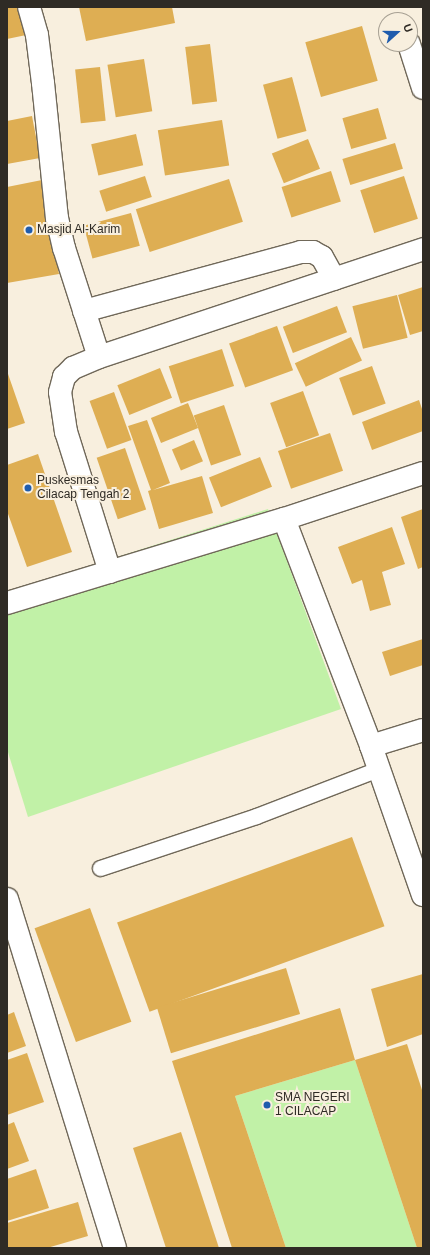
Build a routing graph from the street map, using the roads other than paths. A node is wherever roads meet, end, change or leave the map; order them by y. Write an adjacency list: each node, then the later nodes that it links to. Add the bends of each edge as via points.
1 (29, 7): 6 (street, via 43,83 57,218)
2 (412, 52): 3 (street)
3 (423, 88)
4 (423, 249): 5 (street)
5 (334, 278): 6 (street, via 322,257 313,252 301,252); 7 (street)
6 (84, 311): 7 (street)
7 (99, 357): 10 (street, via 73,368 64,377 60,392 66,432)
8 (423, 473): 9 (street)
9 (284, 519): 10 (street); 13 (street)
10 (110, 572): 11 (street)
11 (7, 603)
12 (423, 730): 13 (street)
13 (371, 746): 14 (street)
14 (378, 769): 15 (lane, via 256,816); 16 (street)
15 (100, 868)
16 (423, 896)
17 (7, 899): 18 (street)
18 (115, 1248)

